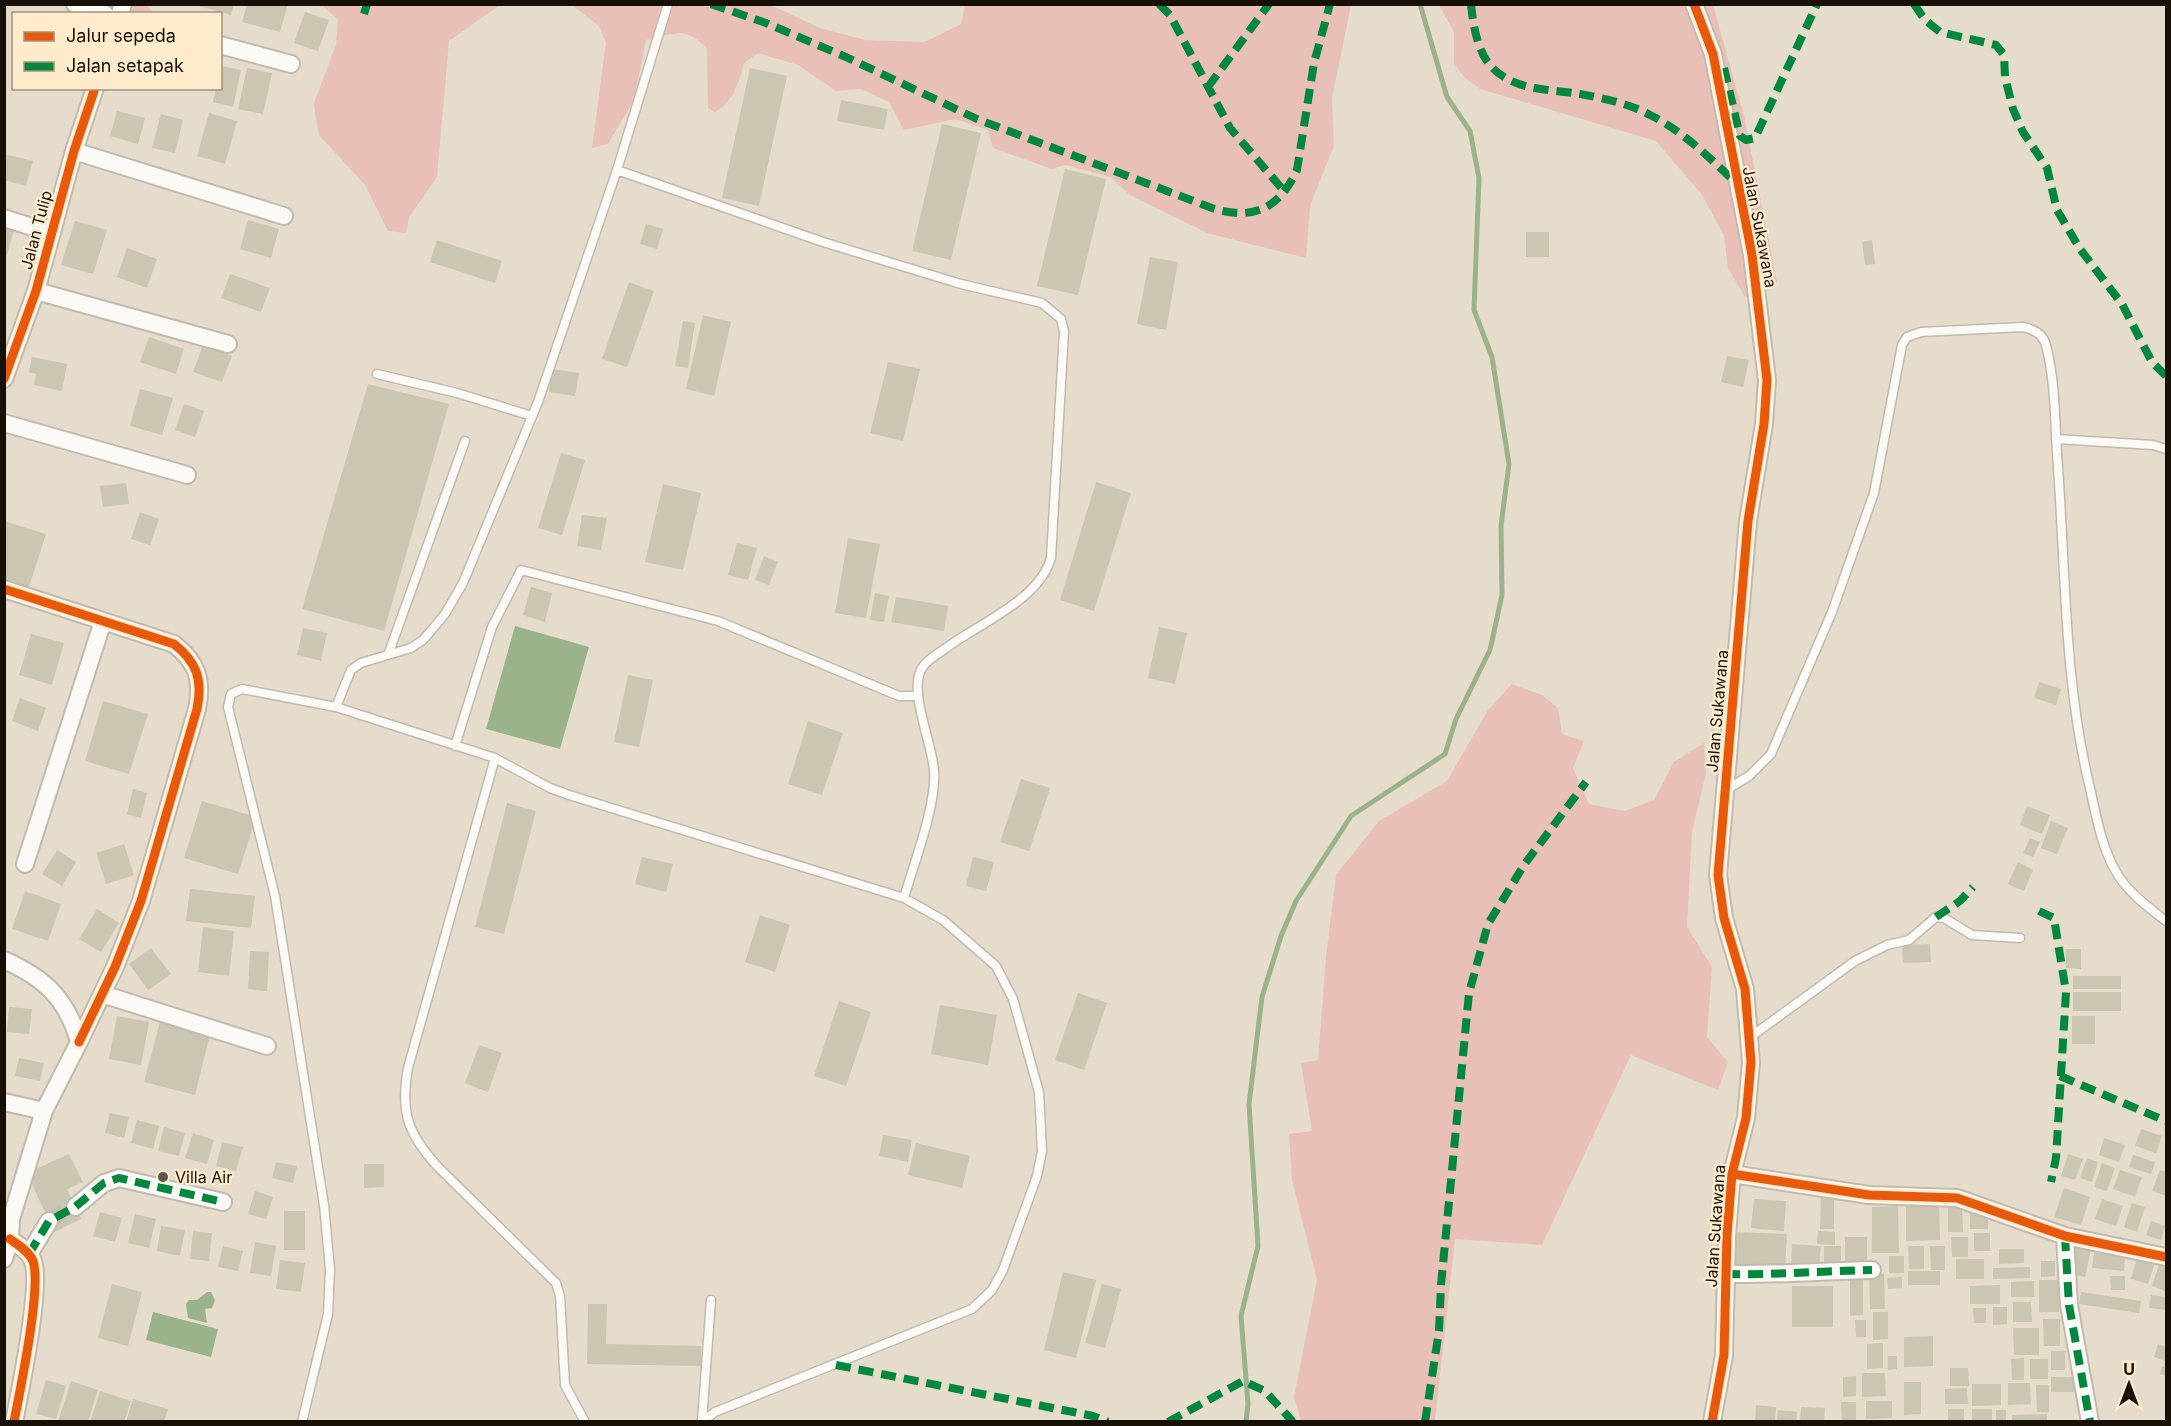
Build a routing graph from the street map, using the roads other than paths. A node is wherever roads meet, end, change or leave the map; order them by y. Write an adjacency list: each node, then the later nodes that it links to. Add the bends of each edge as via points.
1 (75, 4): 4 (street)
2 (668, 4): 9 (lane)
3 (1694, 4): 30 (street, Jalan Sukawana, via 1713,54 1750,246 1767,361 1767,401 1748,521)
4 (99, 12)
5 (222, 46): 6 (street)
6 (291, 64)
7 (94, 90): 8 (street, Jalan Tulip)
8 (74, 151): 10 (street); 12 (street, Jalan Tulip)
9 (617, 170): 17 (lane); 26 (lane, via 823,242 961,284 1042,303 1061,319 1064,331 1053,545 1048,571 1029,593 928,661 918,678)
10 (284, 216)
11 (4, 218): 12 (street)
12 (51, 233): 13 (street, Jalan Tulip)
13 (36, 291): 14 (street); 16 (street, Jalan Tulip)
14 (228, 344)
15 (377, 374): 17 (lane)
16 (4, 379)
17 (532, 416): 25 (lane, via 454,599 423,640)
18 (4, 423): 22 (street)
19 (2056, 439): 21 (lane); 30 (lane, via 2046,343 2032,329 1920,332 1907,337 1902,345 1874,493 1828,622 1771,754 1749,776); 33 (lane, via 2069,675 2080,746 2100,832 2115,872 2127,888)
20 (465, 441): 25 (lane)
21 (2166, 449)
22 (187, 475)
23 (4, 589): 24 (street)
24 (103, 621): 31 (street); 36 (street, via 174,644 196,667 200,694 141,901)
25 (388, 655): 27 (lane, via 351,670)
26 (918, 696): 28 (lane, via 899,696 718,621 521,570 492,627); 32 (lane, via 930,740 934,787)
27 (336, 707): 28 (lane); 57 (lane, via 242,689 231,694 228,706 275,897 324,1205 330,1269 328,1314)
28 (455, 746): 29 (lane)
29 (495, 758): 32 (lane, via 559,792); 58 (lane, via 408,1068 408,1126 438,1167 556,1283 566,1385)
30 (1726, 790): 37 (street, Jalan Sukawana, via 1718,889 1742,975)
31 (25, 864)
32 (904, 898): 55 (lane, via 943,920 996,966 1010,990 1025,1039 1042,1111 1042,1152 1003,1270 992,1290 972,1309 715,1412)
33 (2166, 921)
34 (2020, 938): 37 (lane, via 1971,935 1936,917 1909,940 1887,945 1855,961)
35 (4, 960): 38 (street, via 52,990 69,1011)
36 (102, 994): 38 (street); 39 (street)
37 (1749, 1039): 42 (street, Jalan Sukawana, via 1750,1086)
38 (79, 1042): 41 (street)
39 (267, 1046)
40 (4, 1101): 41 (street)
41 (44, 1111): 45 (street)
42 (1732, 1174): 47 (street, via 1869,1195 1957,1198); 53 (street, Jalan Sukawana)
43 (223, 1202): 44 (street, via 119,1178 104,1183)
44 (75, 1207)
45 (8, 1219): 48 (street)
46 (49, 1221): 49 (street)
47 (2065, 1236): 50 (street); 60 (street, via 2069,1305)
48 (10, 1239): 49 (street); 51 (street)
49 (29, 1254): 56 (street, via 34,1288)
50 (2166, 1257)
51 (4, 1259)
52 (1872, 1270): 53 (street)
53 (1725, 1274): 59 (street, Jalan Sukawana, via 1724,1355)
54 (711, 1300): 55 (lane)
55 (702, 1421)
56 (14, 1422)
57 (302, 1422)
58 (585, 1422)
59 (1712, 1422)
60 (2090, 1422)

